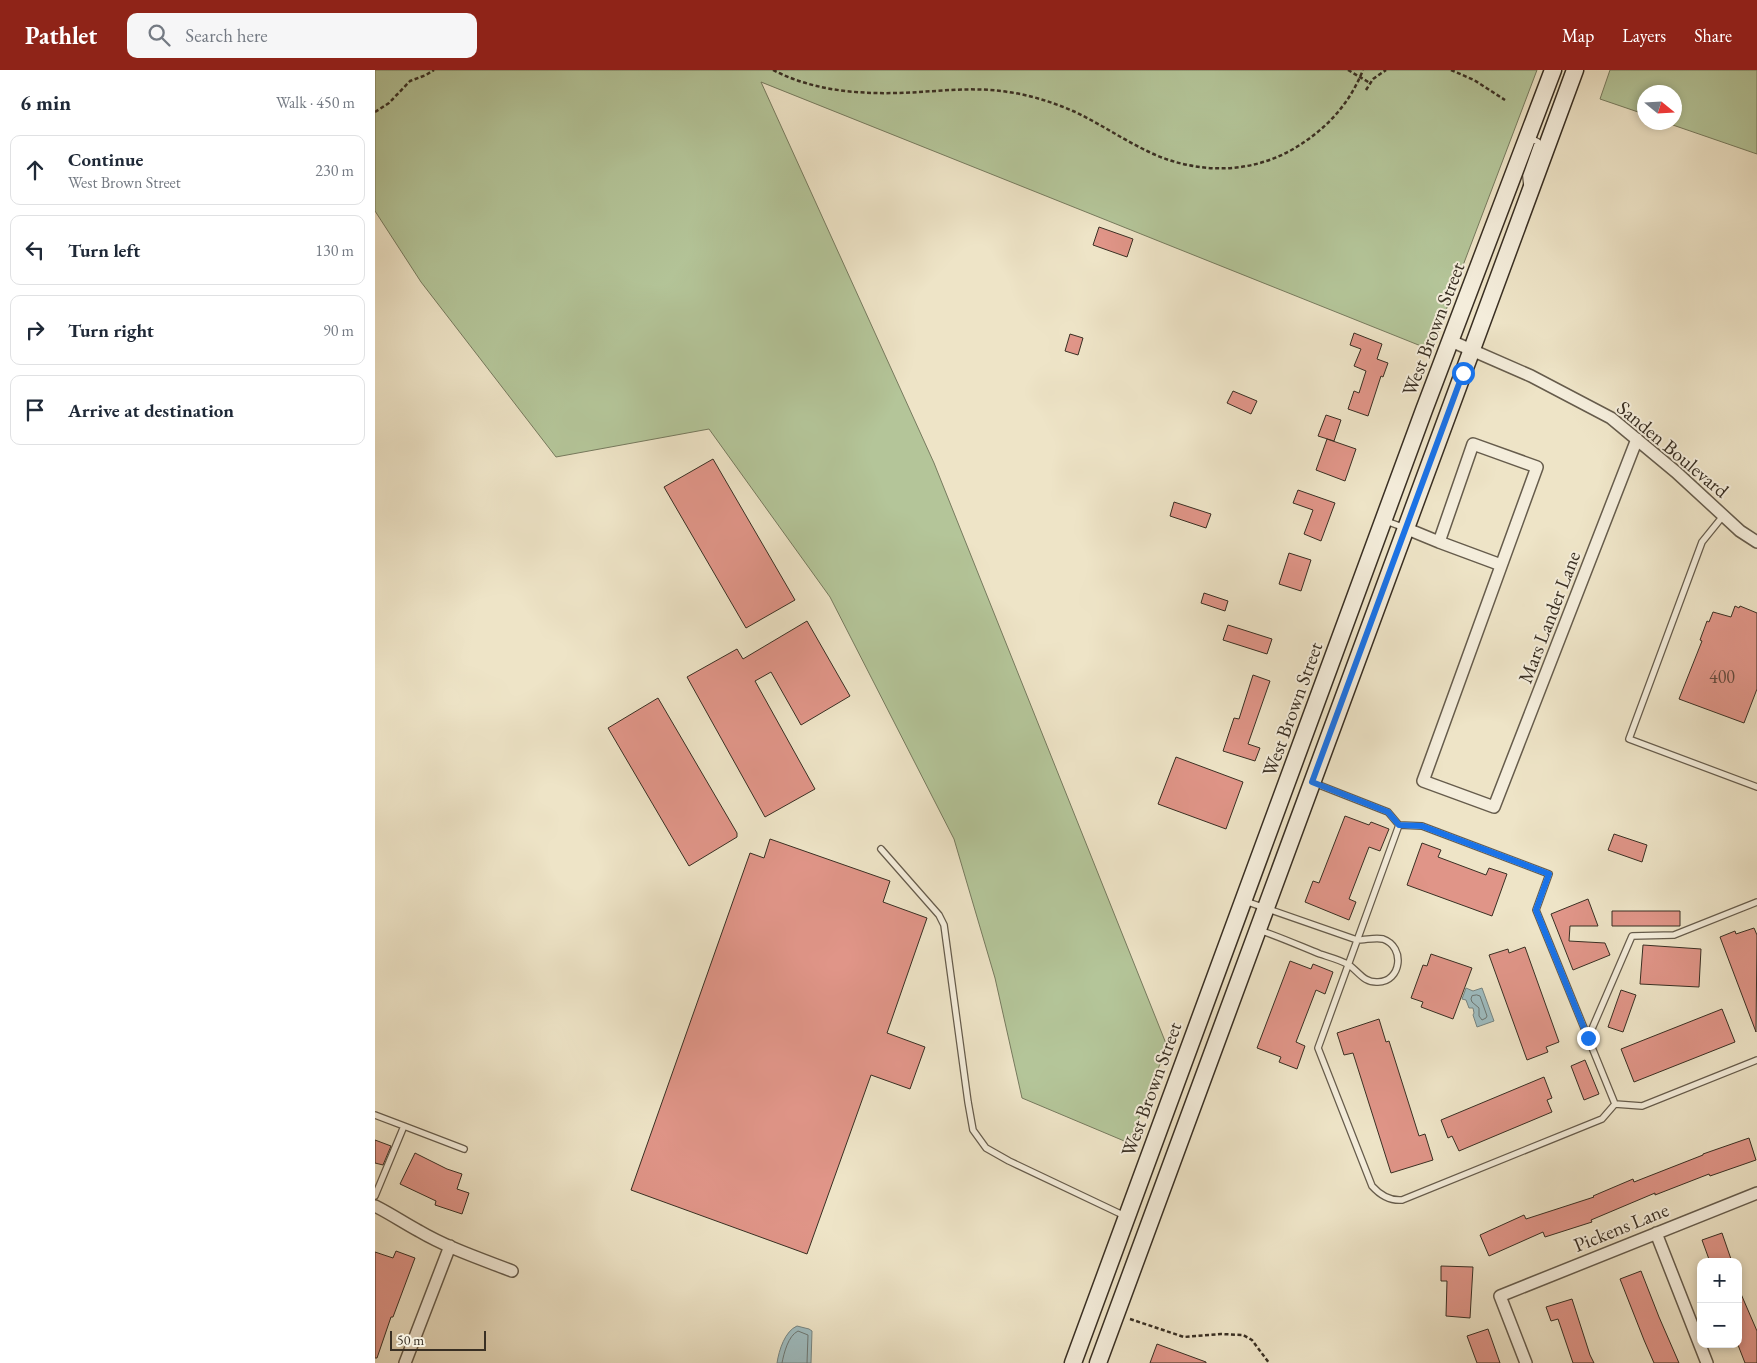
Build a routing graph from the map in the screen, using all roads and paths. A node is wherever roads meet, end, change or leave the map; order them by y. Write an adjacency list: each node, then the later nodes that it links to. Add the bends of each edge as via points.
1 (434, 70): 13 (path, via 410,81)
2 (773, 70): 9 (path, via 807,84 849,92 972,89 1019,94 1074,111 1144,150 1172,161 1221,169 1263,163 1308,140 1337,114)
3 (1348, 70): 9 (path)
4 (1363, 70): 9 (path)
5 (1386, 70): 10 (path)
6 (1451, 70): 12 (path, via 1485,86)
7 (1553, 70): 14 (main road, West Brown Street)
8 (1575, 70): 15 (main road, West Brown Street)
9 (1360, 78): 10 (path)
10 (1370, 83): 11 (path)
11 (1365, 90)
12 (1505, 100)
13 (375, 112)
14 (1528, 137): 15 (lane, via 1538,142 1526,176); 16 (main road, West Brown Street)
15 (1527, 199): 17 (main road, West Brown Street)
16 (1451, 341): 17 (street, Sanden Boulevard); 20 (main road, West Brown Street)
17 (1471, 350): 18 (street, Sanden Boulevard, via 1531,376 1611,418); 21 (main road, West Brown Street)
18 (1637, 439): 19 (street, Sanden Boulevard); 24 (street, Mars Lander Lane, via 1494,807 1423,781)
19 (1723, 516): 23 (street, Sanden Boulevard); 28 (lane, via 1702,542 1629,739)
20 (1384, 520): 21 (lane); 25 (main road, West Brown Street)
21 (1405, 528): 22 (street); 26 (main road, West Brown Street)
22 (1439, 542): 24 (street); 24 (street, via 1473,444 1537,466)
23 (1757, 542)
24 (1501, 565)
25 (1320, 692): 26 (main road); 32 (main road, West Brown Street, via 1267,835 1269,856)
26 (1342, 701): 27 (main road, West Brown Street)
27 (1312, 782): 29 (lane, via 1388,812); 32 (main road, West Brown Street)
28 (1757, 787)
29 (1399, 825): 34 (lane); 36 (lane, via 1422,826 1549,874 1536,910)
30 (881, 849): 45 (lane, via 939,915 944,925 973,1130 986,1148 1009,1161)
31 (1757, 902): 36 (lane, via 1673,935 1632,936)
32 (1253, 904): 33 (main road, via 1245,924); 34 (lane); 45 (main road, West Brown Street)
33 (1255, 929): 35 (lane); 46 (main road)
34 (1357, 940): 35 (lane); 35 (lane, via 1375,938 1388,941 1397,951 1398,965 1392,977 1379,982 1366,980)
35 (1348, 965): 38 (lane, via 1318,1048 1371,1186 1384,1196 1402,1200 1602,1119)
36 (1588, 1038): 38 (lane)
37 (1757, 1060): 38 (lane, via 1642,1106)
38 (1615, 1104)
39 (375, 1115): 40 (lane)
40 (404, 1126): 41 (lane); 43 (lane)
41 (464, 1149)
42 (1757, 1193): 47 (street, Pickens Lane)
43 (375, 1196)
44 (375, 1206): 48 (street)
45 (1127, 1217): 46 (main road); 52 (main road, West Brown Street)
46 (1148, 1226): 53 (main road)
47 (1655, 1233): 55 (street, Pickens Lane, via 1499,1296); 56 (street)
48 (451, 1246): 49 (street); 51 (street)
49 (512, 1271)
50 (1126, 1318): 54 (path, via 1184,1337 1243,1335 1252,1340)
51 (405, 1363)
52 (1073, 1363)
53 (1098, 1363)
54 (1269, 1363)
55 (1526, 1363)
56 (1707, 1363)

